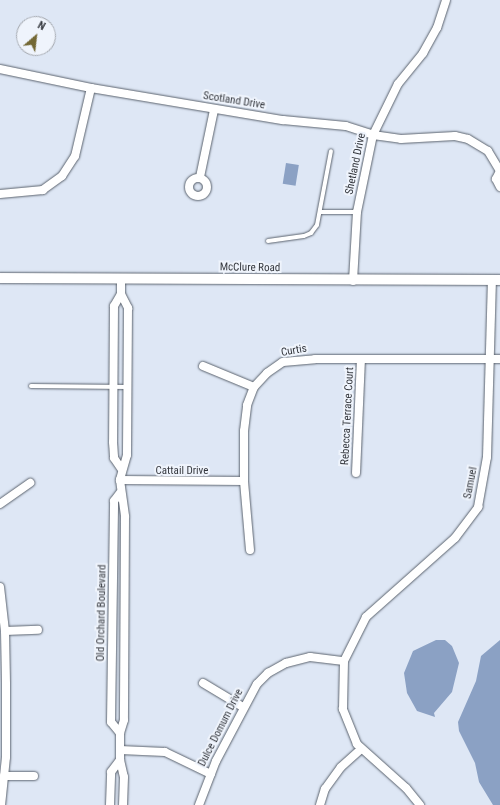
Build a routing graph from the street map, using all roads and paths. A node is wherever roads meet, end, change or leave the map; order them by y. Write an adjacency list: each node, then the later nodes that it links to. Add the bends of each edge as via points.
1 (446, 0): 5 (street, Shetland Drive, via 437,28 423,53 398,84)
2 (0, 69): 3 (street, Scotland Drive)
3 (91, 88): 4 (street, Scotland Drive); 10 (street, via 75,156 62,176 43,190)
4 (214, 110): 5 (street, Scotland Drive, via 346,126); 8 (street)
5 (373, 135): 7 (street, Scotland Drive, via 401,139 428,136 468,139 488,151); 12 (street, Shetland Drive)
6 (332, 151): 11 (lane)
7 (500, 171): 9 (street, via 496,179)
8 (200, 177)
9 (500, 187)
10 (0, 194)
11 (320, 212): 12 (lane); 13 (lane, via 317,225 311,233)
12 (357, 212): 17 (street, Shetland Drive)
13 (268, 241)
14 (0, 278): 15 (street, McClure Road)
15 (121, 278): 17 (street, McClure Road); 18 (street, Old Orchard Boulevard)
16 (496, 280): 17 (street, McClure Road); 19 (street, Samuel)
17 (353, 281)
18 (121, 294): 24 (street, Old Orchard Boulevard, via 114,306); 25 (street, Old Orchard Boulevard, via 128,308)
19 (488, 359): 20 (street, Curtis); 21 (street, Curtis); 38 (street, Samuel, via 487,457 478,507 455,538 366,617)
20 (500, 359)
21 (361, 360): 26 (street, Curtis, via 315,359 284,362 267,373); 28 (street, Rebecca Terrace Court)
22 (203, 366): 26 (street)
23 (31, 386): 24 (lane)
24 (113, 387): 25 (lane); 27 (street, Old Orchard Boulevard, via 114,458)
25 (127, 387): 27 (street, Old Orchard Boulevard, via 127,455)
26 (254, 388): 30 (street, Curtis, via 247,405 244,431)
27 (122, 470): 29 (street, Old Orchard Boulevard)
28 (356, 473)
29 (120, 480): 30 (street, Cattail Drive); 32 (street, Old Orchard Boulevard)
30 (244, 481): 34 (street, Curtis)
31 (30, 483): 33 (street)
32 (120, 492): 42 (street, Old Orchard Boulevard, via 125,518 124,720); 42 (street, Old Orchard Boulevard, via 114,501 111,722)
33 (0, 504)
34 (250, 550)
35 (0, 587): 37 (street)
36 (38, 630): 37 (street)
37 (5, 631): 40 (street)
38 (344, 661): 41 (street, Dulce Domum Drive, via 310,657 286,663 268,673 256,684); 44 (street, via 342,709)
39 (203, 683): 41 (street)
40 (3, 684): 47 (street)
41 (243, 707): 46 (street, Dulce Domum Drive)
42 (120, 733): 43 (street, Old Orchard Boulevard)
43 (120, 750): 45 (street, Old Orchard Boulevard); 46 (street, via 165,752)
44 (361, 750): 53 (street, via 341,768 325,789); 54 (street, via 406,788)
45 (120, 760): 50 (street, Old Orchard Boulevard, via 111,772); 51 (street, Old Orchard Boulevard, via 124,777)
46 (211, 774): 52 (street, Dulce Domum Drive)
47 (4, 776): 48 (street); 49 (street)
48 (34, 776)
49 (1, 805)
50 (110, 805)
51 (123, 805)
52 (199, 805)
53 (320, 805)
54 (420, 805)

